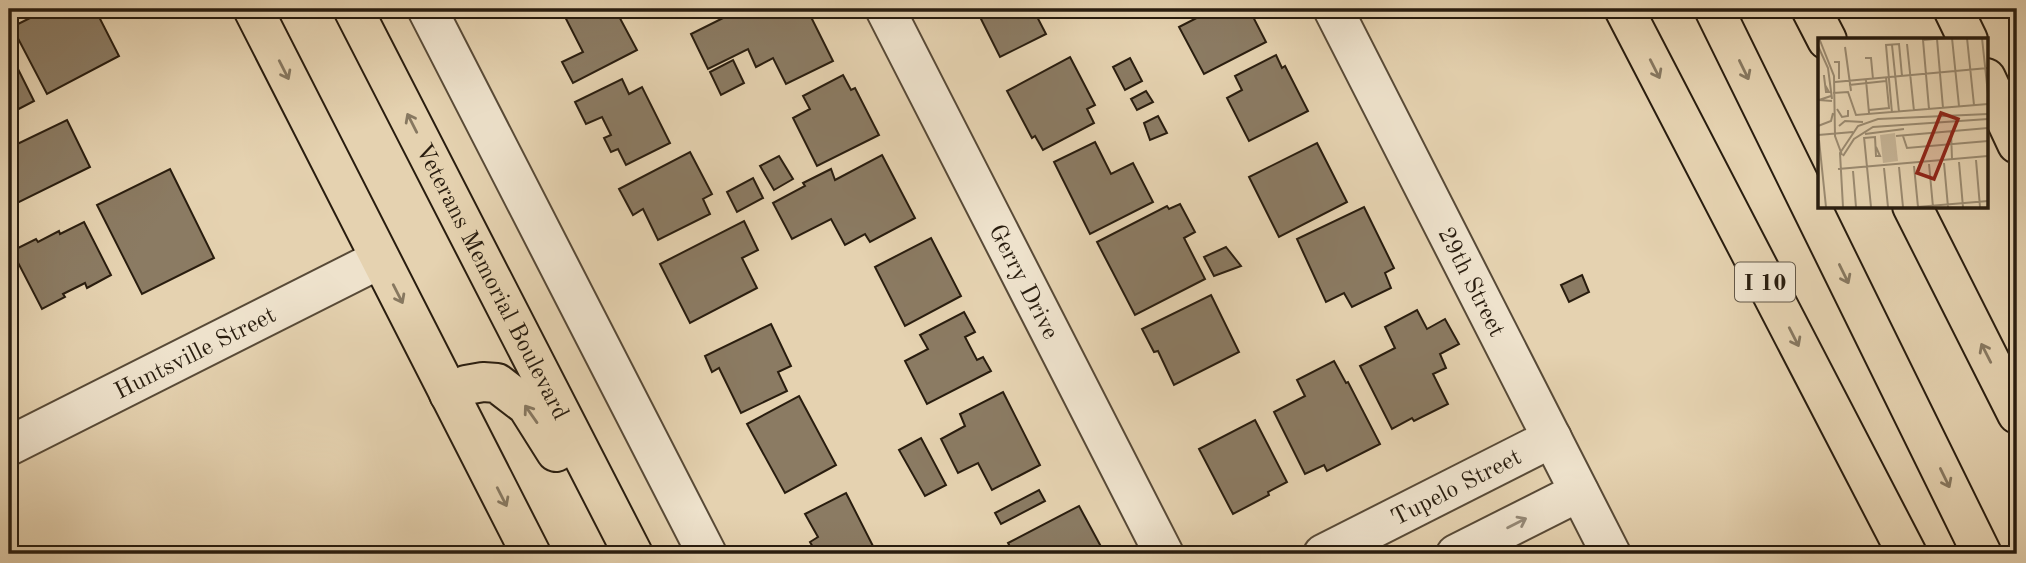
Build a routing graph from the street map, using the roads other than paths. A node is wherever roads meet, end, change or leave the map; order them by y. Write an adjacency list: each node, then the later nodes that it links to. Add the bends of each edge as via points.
1 (253, 9): 15 (main road, one-way to 15)
2 (354, 9): 23 (main road, Veterans Memorial Boulevard, one-way to 2)
3 (427, 9): 24 (street)
4 (885, 9): 25 (street, Gerry Drive)
5 (1333, 9): 18 (street, 29th Street)
6 (1624, 9): 29 (main road, I 10, one-way to 29)
7 (1714, 9): 30 (main road, one-way to 30)
8 (1811, 9): 10 (main road)
9 (1953, 9): 11 (main road)
10 (1826, 38)
11 (1967, 38)
12 (1988, 82): 13 (main road)
13 (2017, 144)
14 (1913, 208): 17 (main road, one-way to 14)
15 (380, 259): 16 (main road, one-way to 16); 19 (street, Huntsville Street)
16 (449, 394): 21 (main road, one-way to 21); 22 (main road, one-way to 16, via 527,406 497,383 466,385)
17 (2017, 414)
18 (1552, 438): 20 (street, 29th Street); 26 (street, Tupelo Street)
19 (9, 446)
20 (1579, 492): 27 (street, one-way to 20); 28 (street, 29th Street)
21 (531, 554)
22 (620, 554)
23 (633, 554)
24 (707, 554)
25 (1164, 554)
26 (1323, 554)
27 (1456, 554)
28 (1611, 554)
29 (1906, 554)
30 (1982, 554)

